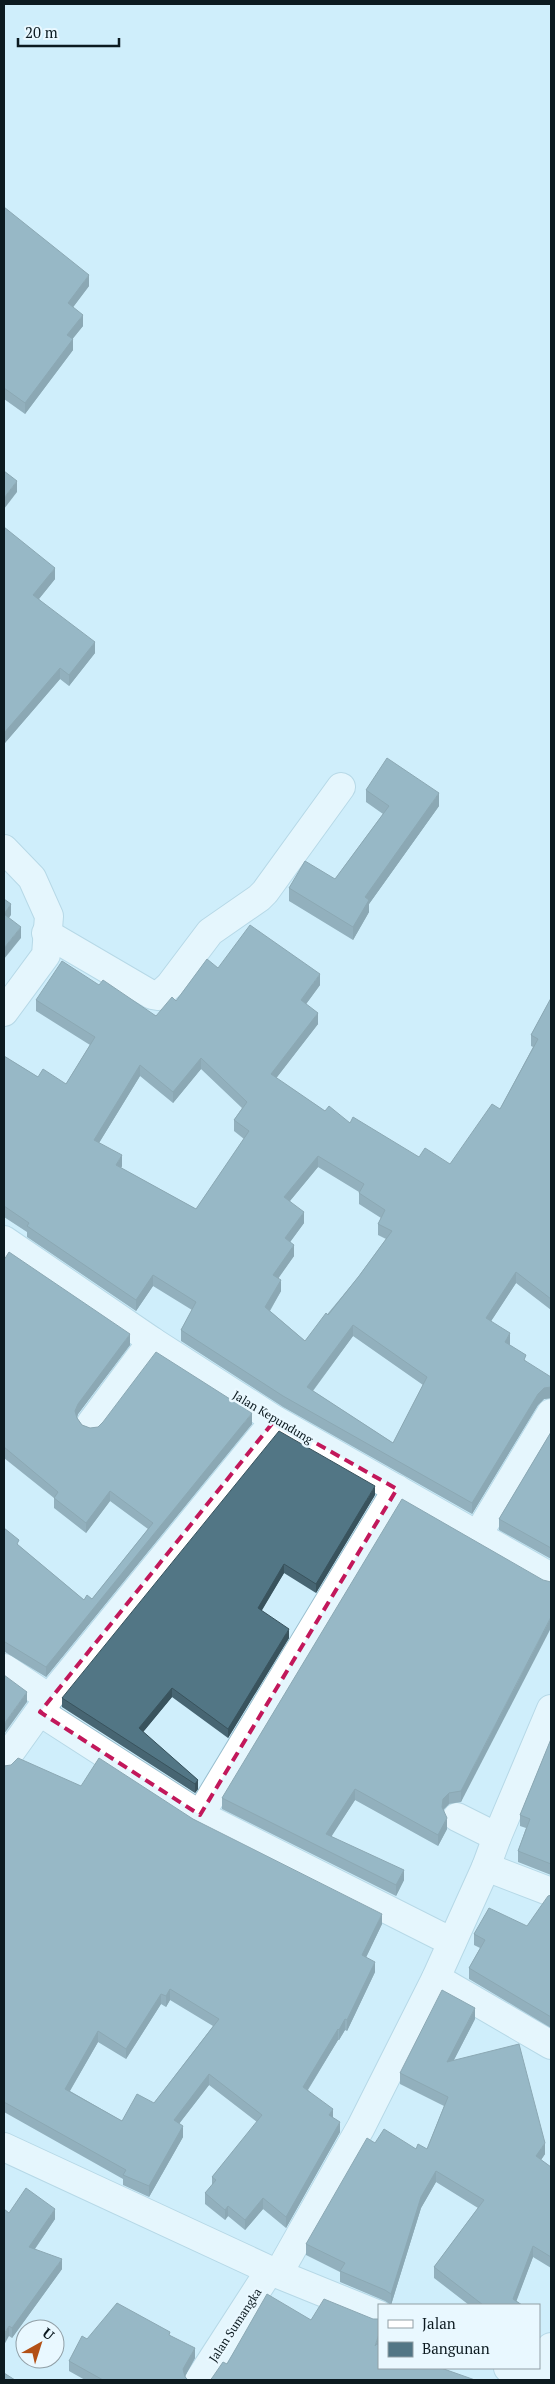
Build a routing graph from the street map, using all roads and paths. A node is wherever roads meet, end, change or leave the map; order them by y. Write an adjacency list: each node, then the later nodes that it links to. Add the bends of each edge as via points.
1 (341, 787): 3 (street, via 265,892 210,932 170,986 158,996)
2 (4, 850): 3 (street, via 32,878 49,916)
3 (46, 933): 4 (street, via 46,955)
4 (4, 1012)
5 (4, 1240): 6 (street, Jalan Kepundung)
6 (152, 1341): 8 (street, Jalan Kepundung); 9 (street)
7 (551, 1413): 11 (street)
8 (275, 1420): 10 (street, Jalan Kepundung); 14 (street)
9 (91, 1423)
10 (397, 1489): 11 (street, Jalan Kepundung); 18 (street)
11 (477, 1536): 12 (street, Jalan Kepundung)
12 (551, 1578)
13 (4, 1668): 14 (street)
14 (44, 1705): 17 (street); 18 (street)
15 (551, 1709): 16 (street, Jalan Sumangka)
16 (544, 1743): 20 (street, Jalan Sumangka)
17 (4, 1761)
18 (200, 1815): 23 (street)
19 (457, 1816): 20 (street)
20 (496, 1837): 21 (street, Jalan Sumangka)
21 (486, 1867): 22 (street); 23 (street, Jalan Sumangka)
22 (551, 1892)
23 (452, 1942): 24 (street, Jalan Sumangka)
24 (436, 1978): 25 (street); 27 (street, Jalan Sumangka, via 361,2127)
25 (551, 2045)
26 (4, 2147): 27 (street)
27 (274, 2272): 28 (street); 32 (street, Jalan Sumangka)
28 (378, 2315)
29 (551, 2347): 31 (street)
30 (511, 2369): 31 (street)
31 (536, 2379)
32 (199, 2380)

